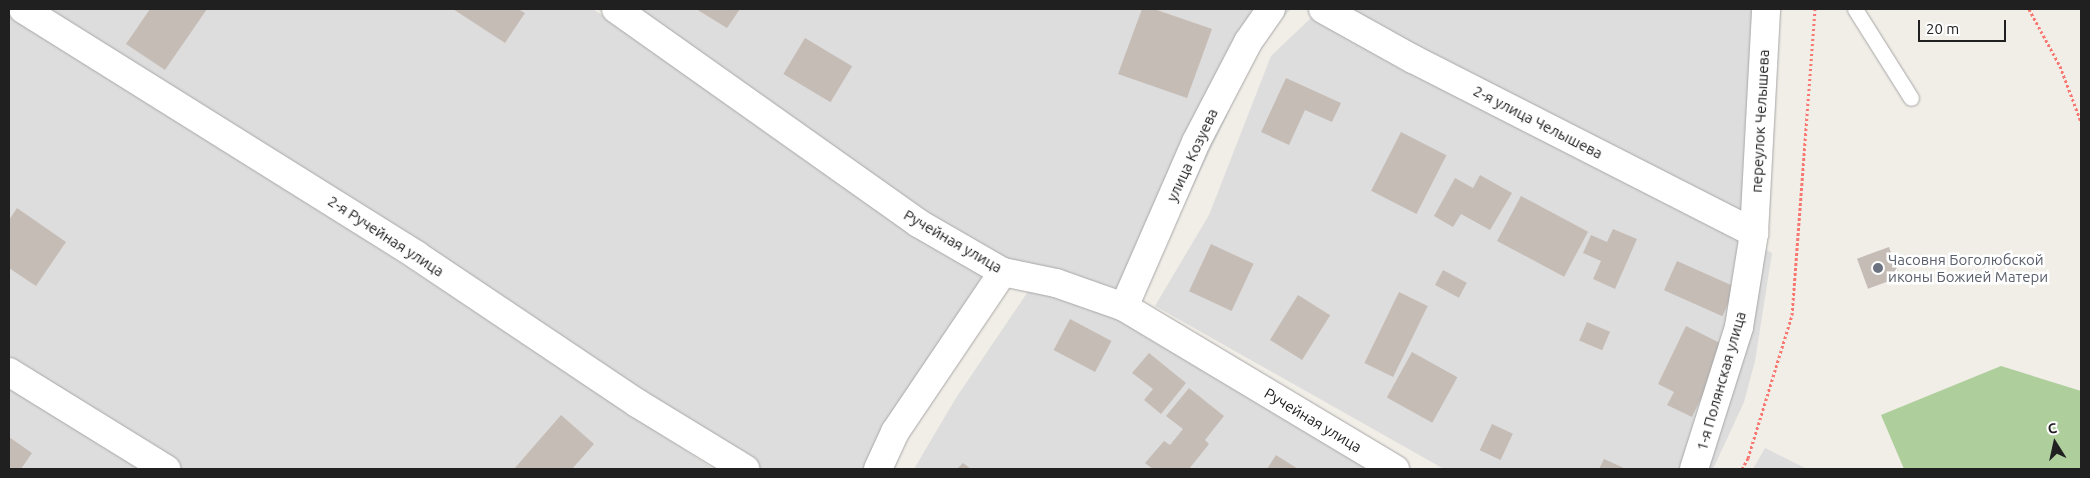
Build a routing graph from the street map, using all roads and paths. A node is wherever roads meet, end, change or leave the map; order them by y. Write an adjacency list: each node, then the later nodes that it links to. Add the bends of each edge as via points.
1 (23, 9): 16 (street, 2-я Ручейная улица, via 416,255 637,403)
2 (616, 9): 12 (street, Ручейная улица, via 918,223)
3 (1271, 9): 13 (street, улица Козуева, via 1248,42 1196,142)
4 (1323, 9): 11 (street, 2-я улица Челышева, via 1413,59)
5 (1766, 9): 11 (street, переулок Челышева)
6 (1815, 9): 20 (path, via 1792,316)
7 (1855, 9): 9 (lane)
8 (2029, 9): 10 (path, via 2060,66)
9 (1911, 98)
10 (2081, 122)
11 (1754, 232): 19 (street, 1-я Полянская улица, via 1739,327)
12 (1003, 272): 13 (street, Ручейная улица, via 1056,283); 17 (street, via 895,432)
13 (1124, 307): 18 (street, Ручейная улица)
14 (9, 372): 15 (street)
15 (166, 469)
16 (745, 469)
17 (878, 469)
18 (1396, 469)
19 (1694, 469)
20 (1742, 469)

